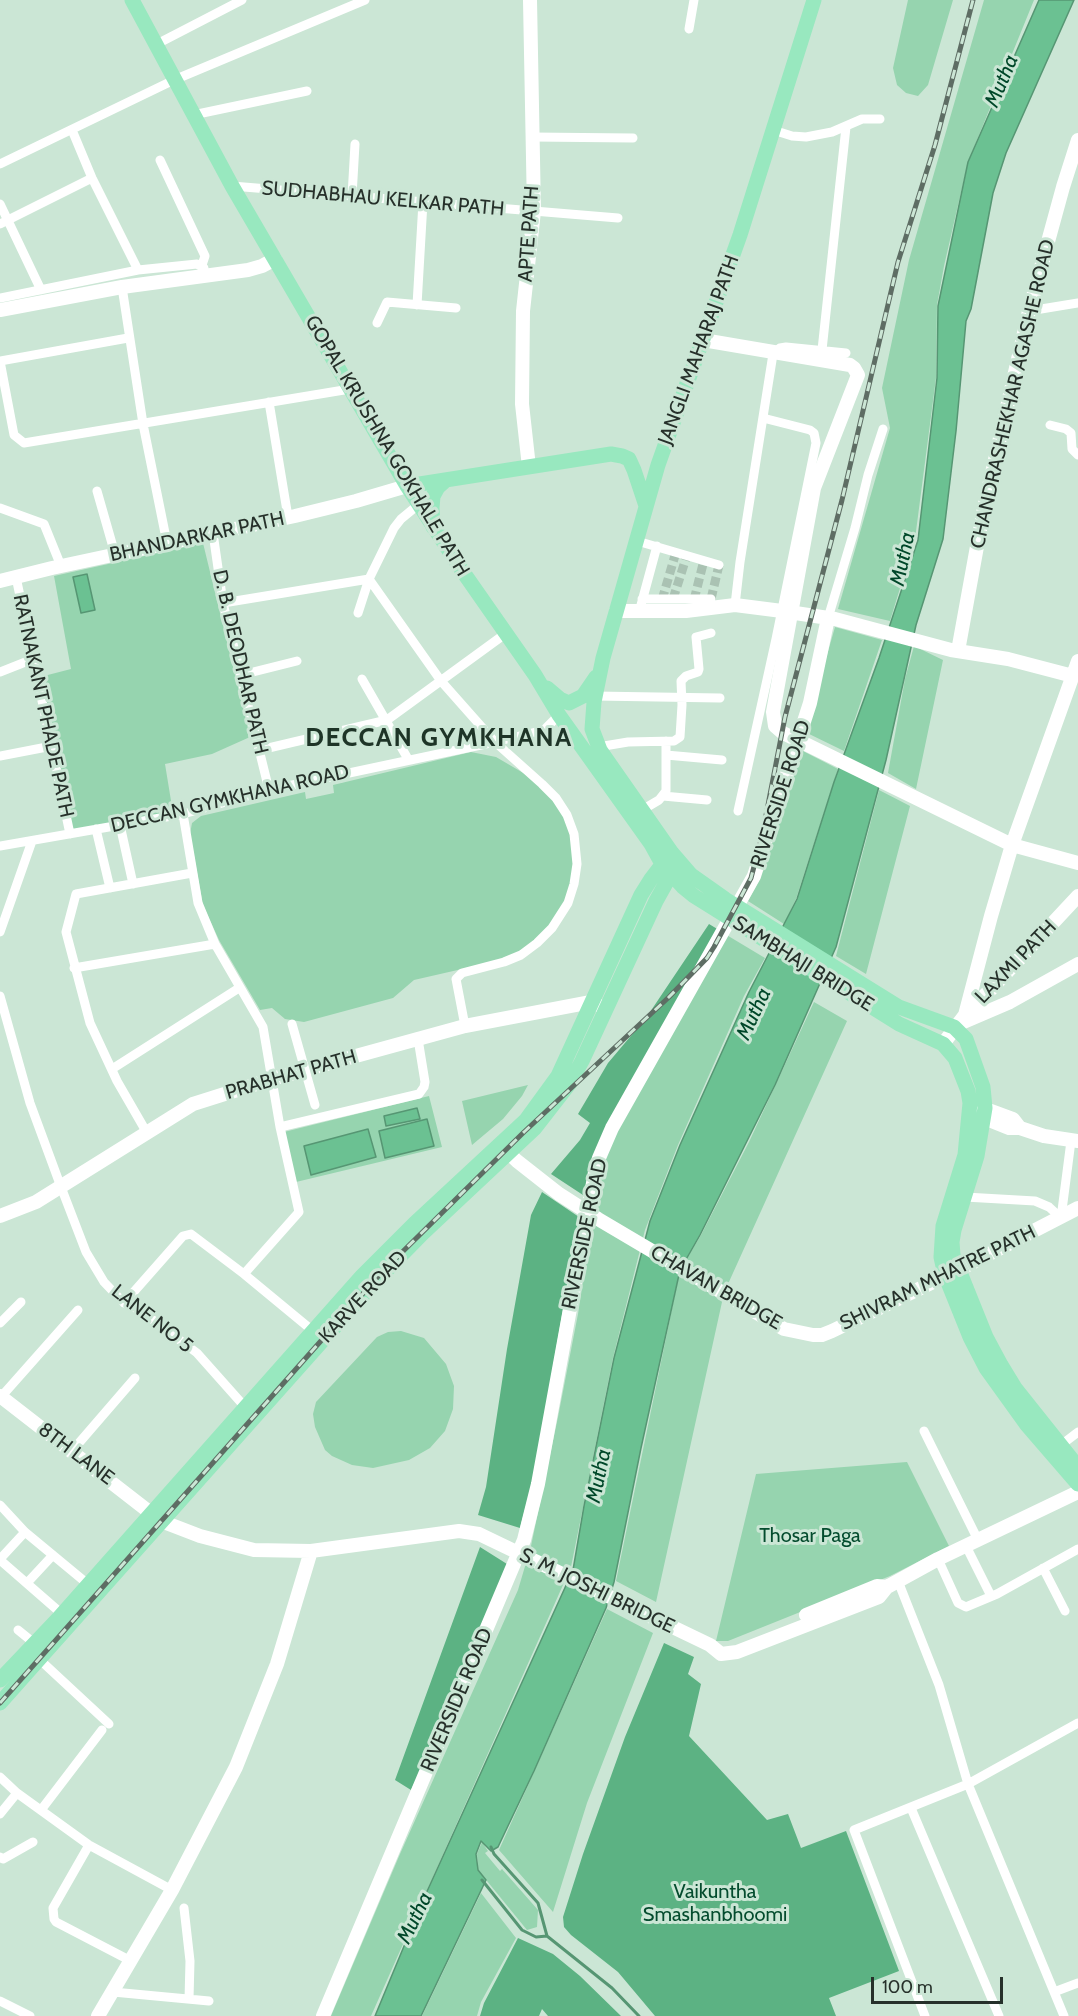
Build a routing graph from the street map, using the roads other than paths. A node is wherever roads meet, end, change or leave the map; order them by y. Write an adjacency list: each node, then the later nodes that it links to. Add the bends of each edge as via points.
1 (132, 0): 8 (main road, GOPAL KRUSHNA GOKHALE PATH)
2 (242, 0): 8 (street)
3 (365, 0): 9 (street)
4 (530, 0): 16 (street, APTE PATH)
5 (694, 0): 7 (street)
6 (814, 0): 15 (main road, JANGLI MAHARAJ PATH)
7 (689, 28)
8 (155, 45): 9 (main road, GOPAL KRUSHNA GOKHALE PATH)
9 (174, 80): 11 (main road, GOPAL KRUSHNA GOKHALE PATH); 14 (street)
10 (307, 91): 11 (street)
11 (193, 115): 23 (main road, GOPAL KRUSHNA GOKHALE PATH)
12 (880, 119): 13 (street, via 862,118)
13 (846, 127): 15 (street, via 806,137); 44 (street)
14 (72, 130): 21 (street); 22 (street)
15 (774, 130): 43 (main road, JANGLI MAHARAJ PATH)
16 (532, 137): 17 (street); 27 (street, APTE PATH)
17 (633, 138)
18 (1078, 140): 40 (street, CHANDRASHEKHAR AGASHE ROAD)
19 (355, 144): 24 (street)
20 (160, 160): 32 (street, via 205,256)
21 (0, 164)
22 (92, 178): 29 (street); 31 (street)
23 (232, 186): 24 (street, SUDHABHAU KELKAR PATH); 30 (main road, GOPAL KRUSHNA GOKHALE PATH)
24 (352, 196): 25 (street, SUDHABHAU KELKAR PATH)
25 (423, 202): 27 (street, SUDHABHAU KELKAR PATH); 37 (street)
26 (0, 204): 29 (street)
27 (534, 211): 28 (street, SUDHABHAU KELKAR PATH); 55 (street, APTE PATH, via 522,354 522,404)
28 (618, 219)
29 (4, 223): 34 (street)
30 (275, 259): 32 (street, via 248,270); 48 (main road, GOPAL KRUSHNA GOKHALE PATH)
31 (138, 270): 32 (street, via 197,264); 34 (street)
32 (203, 271): 33 (street)
33 (122, 287): 39 (street); 42 (street)
34 (41, 290): 35 (street)
35 (0, 298)
36 (1078, 303): 40 (street)
37 (417, 304): 38 (street); 41 (street, via 387,302)
38 (456, 308)
39 (0, 310)
40 (1029, 311): 83 (street, CHANDRASHEKHAR AGASHE ROAD)
41 (377, 323)
42 (128, 338): 47 (street); 51 (street)
43 (703, 340): 46 (street); 59 (main road, JANGLI MAHARAJ PATH)
44 (822, 350): 45 (street); 46 (street, via 786,347)
45 (846, 353)
46 (777, 354): 50 (street); 119 (street, via 850,365 858,375 814,488 772,712 775,726)
47 (0, 361): 51 (street, via 14,435 21,442)
48 (350, 389): 49 (street); 58 (main road, GOPAL KRUSHNA GOKHALE PATH)
49 (269, 402): 51 (street); 61 (street)
50 (763, 418): 76 (street, via 740,529); 77 (street, via 810,430 816,437)
51 (143, 424): 65 (street)
52 (1050, 425): 54 (street, via 1071,433 1072,449)
53 (883, 429): 80 (street, RIVERSIDE ROAD)
54 (1078, 455)
55 (529, 467): 56 (main road); 59 (main road, via 611,454 622,456 629,459)
56 (446, 480): 58 (main road); 62 (main road, via 433,496)
57 (97, 491): 67 (street)
58 (408, 495): 61 (street, BHANDARKAR PATH); 62 (main road, GOPAL KRUSHNA GOKHALE PATH); 71 (street, via 401,519)
59 (646, 507): 64 (main road, JANGLI MAHARAJ PATH)
60 (0, 508): 69 (street, via 44,524)
61 (288, 517): 63 (street, BHANDARKAR PATH)
62 (433, 527): 82 (main road, GOPAL KRUSHNA GOKHALE PATH)
63 (213, 533): 65 (street, BHANDARKAR PATH); 74 (street, D. B. DEODHAR PATH)
64 (637, 541): 66 (street); 78 (main road, JANGLI MAHARAJ PATH)
65 (167, 543): 67 (street, BHANDARKAR PATH)
66 (657, 546): 68 (street); 75 (street)
67 (115, 554): 69 (street, BHANDARKAR PATH)
68 (719, 564)
69 (61, 566): 70 (street, BHANDARKAR PATH)
70 (16, 577): 72 (street, BHANDARKAR PATH); 84 (street, RATNAKANT PHADE PATH)
71 (369, 579): 74 (street); 79 (street); 93 (street)
72 (0, 581)
73 (711, 599): 75 (street)
74 (223, 603): 89 (street, D. B. DEODHAR PATH)
75 (641, 605): 76 (street, via 686,611); 78 (street)
76 (735, 605): 77 (street)
77 (782, 610): 80 (street); 112 (street)
78 (616, 611): 87 (main road, JANGLI MAHARAJ PATH)
79 (358, 613)
80 (831, 618): 83 (street); 224 (street, RIVERSIDE ROAD, via 810,703 754,876 612,1128 599,1158 524,1540)
81 (711, 633): 94 (street, via 696,637 699,669 682,678)
82 (505, 634): 90 (main road, GOPAL KRUSHNA GOKHALE PATH); 93 (street)
83 (955, 650): 91 (street)
84 (33, 659): 88 (street); 102 (street, RATNAKANT PHADE PATH)
85 (297, 661): 89 (street)
86 (1078, 661): 91 (street)
87 (600, 670): 90 (main road, via 583,696 569,703); 96 (main road, JANGLI MAHARAJ PATH)
88 (0, 672)
89 (241, 675): 103 (street, D. B. DEODHAR PATH)
90 (535, 675): 97 (main road, GOPAL KRUSHNA GOKHALE PATH)
91 (1076, 677): 119 (street)
92 (362, 679): 98 (street)
93 (441, 681): 98 (street); 100 (street)
94 (681, 697): 95 (street); 96 (street); 99 (street, via 681,734)
95 (720, 698)
96 (595, 699): 101 (main road, via 592,721)
97 (559, 716): 100 (street, DECCAN GYMKHANA ROAD, via 544,730); 118 (main road, GOPAL KRUSHNA GOKHALE PATH)
98 (387, 720): 103 (street); 106 (street)
99 (666, 741): 101 (street); 104 (street)
100 (495, 742): 106 (street, DECCAN GYMKHANA ROAD); 144 (street, via 562,806 574,834 576,874 563,911 537,943 511,960 457,977)
101 (597, 744): 111 (main road)
102 (52, 746): 105 (street); 116 (street, RATNAKANT PHADE PATH)
103 (260, 750): 108 (street, D. B. DEODHAR PATH)
104 (666, 755): 107 (street); 109 (street)
105 (0, 756)
106 (408, 759): 108 (street, DECCAN GYMKHANA ROAD)
107 (722, 760)
108 (269, 789): 113 (street, DECCAN GYMKHANA ROAD)
109 (663, 796): 110 (street); 111 (street)
110 (707, 800)
111 (642, 810): 121 (main road)
112 (738, 811)
113 (183, 814): 114 (street, DECCAN GYMKHANA ROAD); 123 (street)
114 (120, 825): 115 (street, DECCAN GYMKHANA ROAD); 124 (street)
115 (96, 829): 116 (street, DECCAN GYMKHANA ROAD); 125 (street)
116 (70, 834): 117 (street, DECCAN GYMKHANA ROAD)
117 (32, 841): 120 (street, DECCAN GYMKHANA ROAD); 131 (street)
118 (649, 841): 121 (main road, GOPAL KRUSHNA GOKHALE PATH); 126 (main road)
119 (1012, 844): 122 (street); 142 (street)
120 (0, 845)
121 (671, 863): 126 (main road, KARVE ROAD); 127 (main road, SAMBHAJI BRIDGE); 129 (main road, KARVE ROAD); 130 (main road, SAMBHAJI BRIDGE, via 691,875)
122 (1078, 863)
123 (192, 873): 124 (street); 133 (street, via 198,903)
124 (134, 884): 125 (street)
125 (110, 888): 135 (street, via 76,894 66,932)
126 (641, 895): 139 (main road, KARVE ROAD)
127 (694, 896): 129 (main road, via 670,894); 130 (main road, SAMBHAJI BRIDGE)
128 (1078, 896): 136 (street, LAXMI PATH)
129 (656, 901): 141 (main road, KARVE ROAD)
130 (721, 905): 145 (main road, SAMBHAJI BRIDGE, via 899,1007); 147 (main road, SAMBHAJI BRIDGE, via 899,1024)
131 (3, 914): 132 (street)
132 (0, 932)
133 (215, 944): 135 (street); 137 (street)
134 (1078, 964): 140 (street)
135 (74, 968): 148 (street, via 90,1023)
136 (995, 985): 140 (street, via 1002,998); 142 (street, LAXMI PATH)
137 (240, 988): 148 (street); 150 (street, via 262,1027)
138 (0, 996): 158 (street, LANE NO 5, via 30,1103)
139 (591, 1002): 141 (street); 144 (street, PRABHAT PATH); 157 (main road, KARVE ROAD, via 558,1076)
140 (1010, 1002): 145 (street)
141 (606, 1008): 157 (main road, KARVE ROAD, via 570,1083 535,1128)
142 (965, 1015): 145 (street, LAXMI PATH)
143 (292, 1024): 149 (street)
144 (465, 1026): 146 (street, PRABHAT PATH)
145 (954, 1027): 147 (street, LAXMI PATH); 153 (main road, via 966,1039 983,1087)
146 (418, 1039): 149 (street, PRABHAT PATH); 154 (street, via 425,1082 419,1094)
147 (943, 1044): 152 (main road, via 955,1058 968,1091)
148 (112, 1069): 155 (street)
149 (305, 1070): 150 (street, PRABHAT PATH); 151 (street)
150 (272, 1079): 154 (street); 155 (street, PRABHAT PATH, via 193,1104)
151 (315, 1105)
152 (969, 1108): 153 (street); 163 (main road, via 964,1155 943,1226 941,1257)
153 (985, 1113): 156 (street, via 1013,1119 1020,1128 1044,1136); 159 (main road, via 978,1156)
154 (280, 1127): 164 (street, via 299,1212)
155 (147, 1133): 158 (street, PRABHAT PATH)
156 (1075, 1141): 162 (street)
157 (507, 1147): 169 (street, CHAVAN BRIDGE, via 607,1225); 170 (main road, KARVE ROAD, via 414,1224); 182 (main road, KARVE ROAD)
158 (61, 1187): 161 (street, PRABHAT PATH); 166 (street, LANE NO 5, via 87,1252 104,1282)
159 (965, 1197): 162 (street, via 1035,1201); 163 (main road, via 952,1242)
160 (1078, 1208): 162 (street, SHIVRAM MHATRE PATH)
161 (0, 1216)
162 (1061, 1218): 163 (street, SHIVRAM MHATRE PATH)
163 (951, 1273): 169 (street, SHIVRAM MHATRE PATH, via 822,1335); 176 (main road, via 1015,1389); 179 (main road, via 970,1337 986,1368)
164 (244, 1274): 166 (street, via 191,1234 183,1236); 170 (street)
165 (21, 1302): 168 (street)
166 (124, 1303): 173 (street, LANE NO 5, via 141,1311 196,1353)
167 (78, 1310): 172 (street)
168 (0, 1323)
169 (789, 1328)
170 (313, 1331): 173 (main road, KARVE ROAD)
171 (135, 1378): 177 (street)
172 (1, 1397): 177 (street, 8TH LANE)
173 (245, 1407): 182 (main road, KARVE ROAD)
174 (924, 1431): 185 (street)
175 (1078, 1432): 176 (street)
176 (1061, 1445): 178 (main road)
177 (72, 1451): 182 (street, 8TH LANE)
178 (1078, 1467)
179 (1078, 1484)
180 (1078, 1492): 185 (street)
181 (0, 1505): 183 (street)
182 (156, 1517): 187 (street, 8TH LANE, via 200,1536 254,1550); 194 (main road, KARVE ROAD); 200 (main road, KARVE ROAD)
183 (25, 1532): 188 (street); 189 (street)
184 (479, 1534): 187 (street, 8TH LANE, via 459,1531); 193 (street, S. M. JOSHI BRIDGE, via 714,1648 734,1644 877,1586)
185 (972, 1543): 190 (street); 195 (street)
186 (1078, 1549): 191 (street)
187 (311, 1551): 213 (street, via 277,1664 240,1758)
188 (53, 1555): 192 (street); 194 (street)
189 (0, 1559): 192 (street)
190 (938, 1559): 193 (street); 195 (street, via 962,1607)
191 (1043, 1568): 195 (street); 196 (street)
192 (27, 1583): 197 (street)
193 (893, 1584): 205 (street, via 939,1685)
194 (89, 1585): 197 (main road, KARVE ROAD)
195 (991, 1596)
196 (1065, 1611)
197 (62, 1614): 199 (main road, KARVE ROAD)
198 (18, 1630): 199 (street)
199 (34, 1644): 201 (main road, KARVE ROAD)
200 (39, 1659): 202 (main road, KARVE ROAD); 208 (street, via 105,1727)
201 (0, 1680)
202 (0, 1703)
203 (1077, 1726): 205 (street)
204 (0, 1777): 206 (street)
205 (968, 1784): 207 (street); 218 (street)
206 (17, 1792): 208 (street); 209 (street)
207 (911, 1808): 225 (street, via 854,1830); 226 (street)
208 (41, 1810): 211 (street)
209 (0, 1814)
210 (33, 1842): 212 (street)
211 (89, 1845): 213 (street); 215 (street, via 52,1908 54,1919)
212 (0, 1857)
213 (172, 1890): 215 (street)
214 (184, 1908): 219 (street, via 190,1961)
215 (130, 1961): 217 (street)
216 (1078, 1983): 218 (street)
217 (113, 1992): 219 (street); 223 (street)
218 (1054, 1992): 227 (street)
219 (189, 2000): 221 (street)
220 (0, 2001): 222 (street)
221 (209, 2001)
222 (30, 2016)
223 (101, 2016)
224 (323, 2016)
225 (925, 2016)
226 (999, 2016)
227 (1064, 2016)

